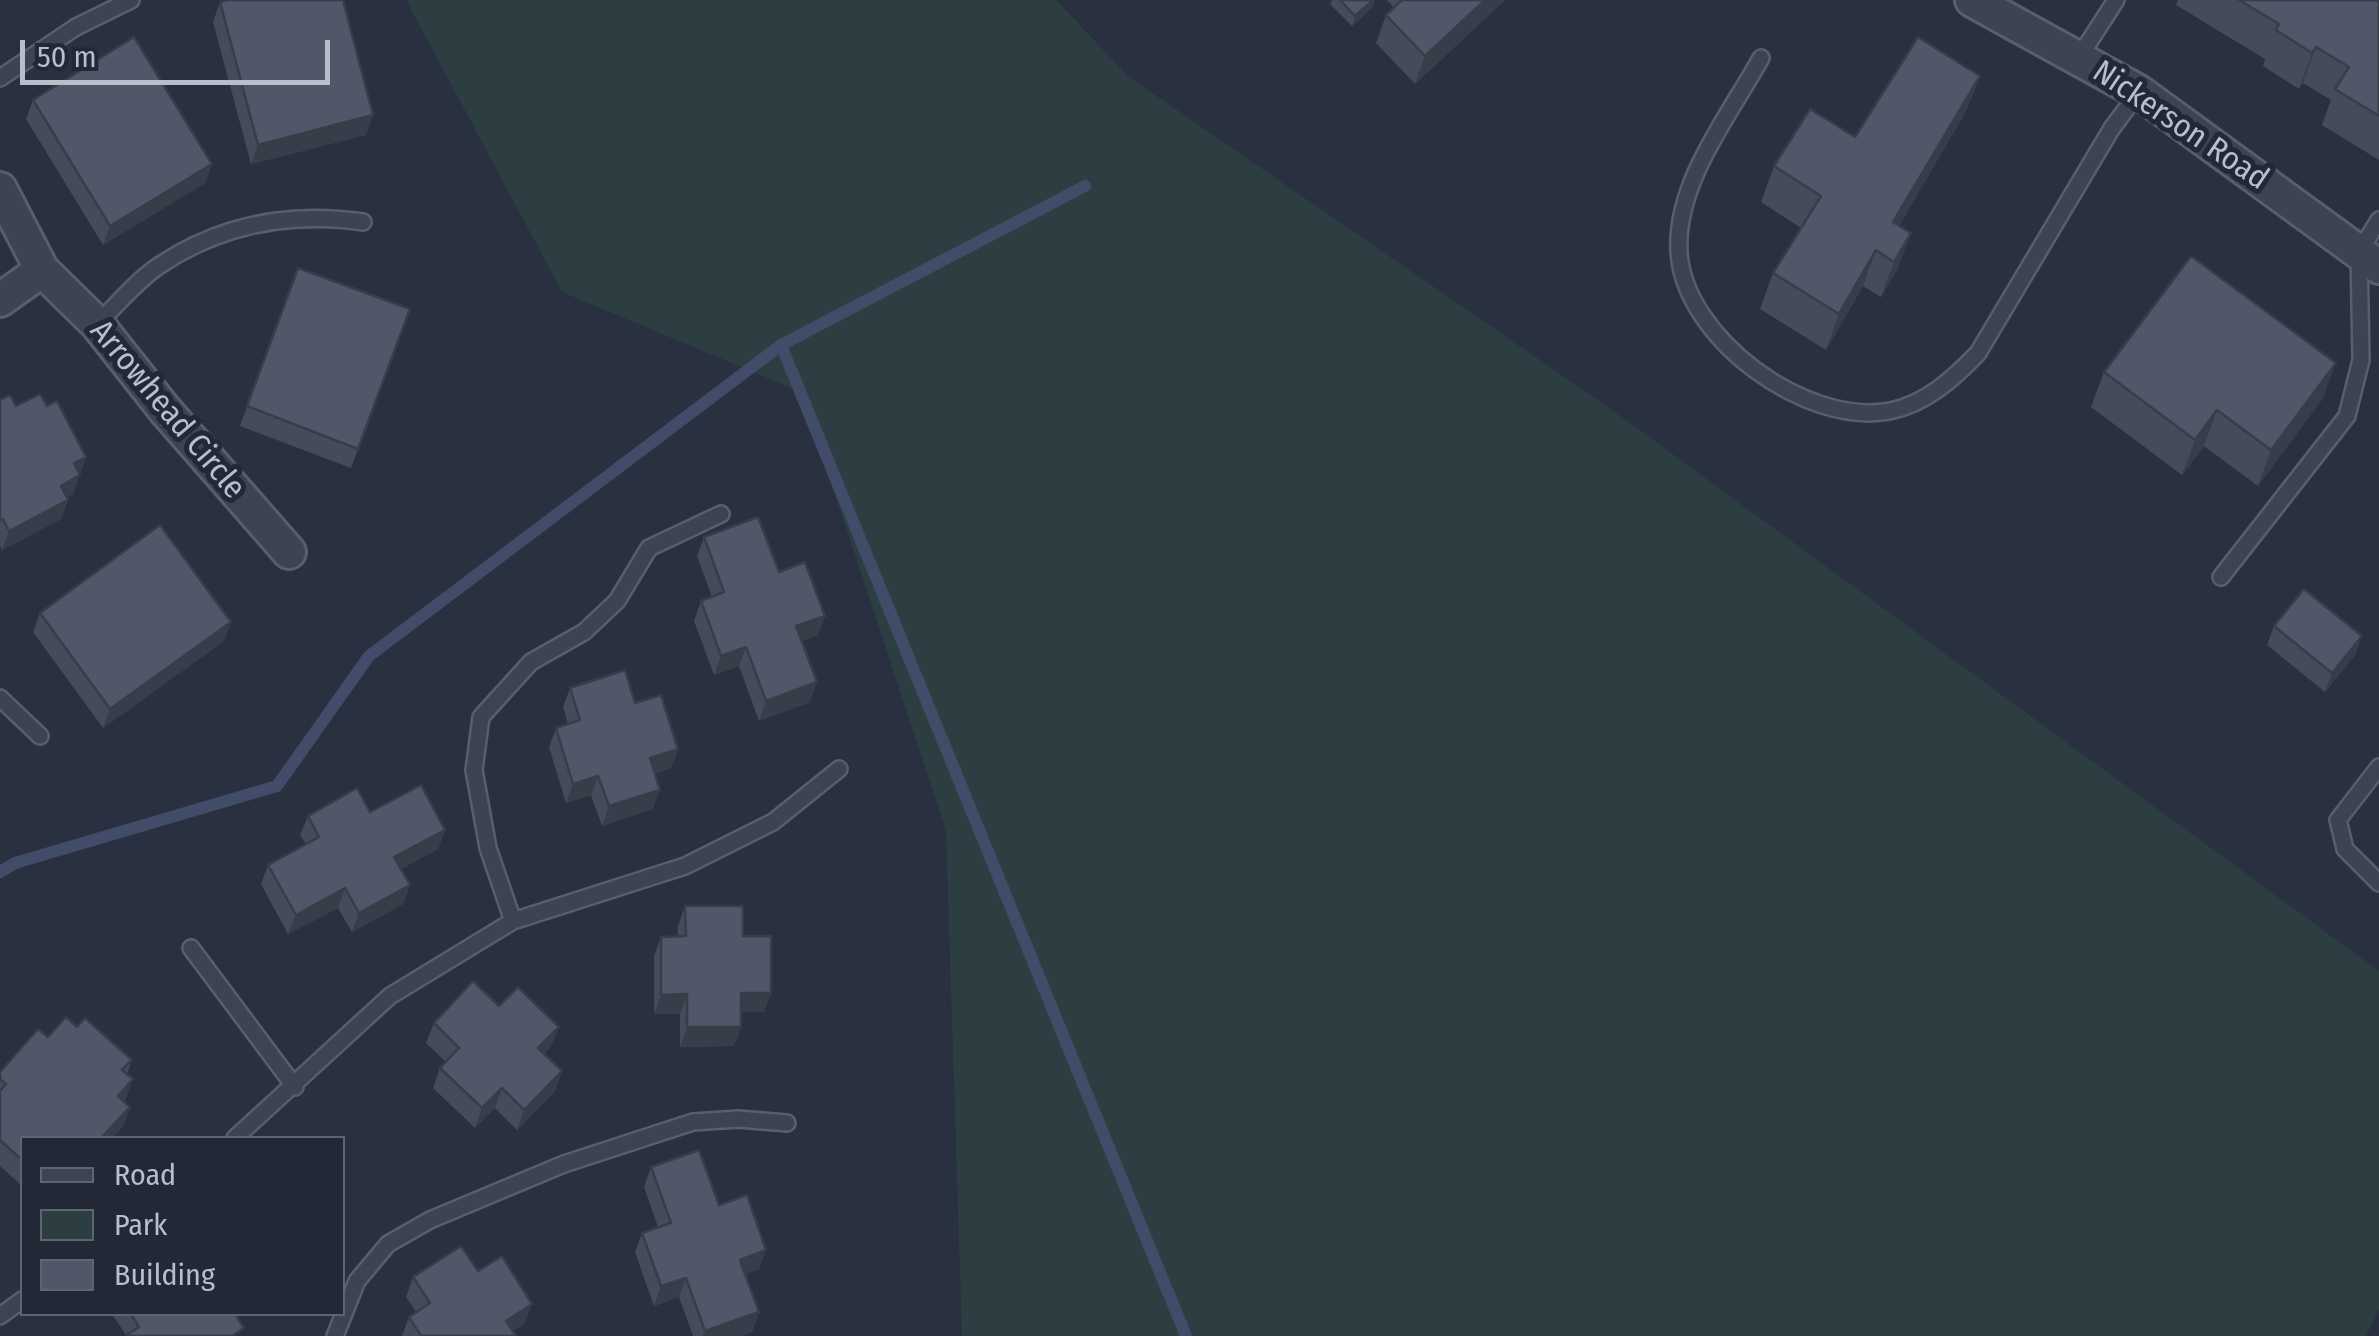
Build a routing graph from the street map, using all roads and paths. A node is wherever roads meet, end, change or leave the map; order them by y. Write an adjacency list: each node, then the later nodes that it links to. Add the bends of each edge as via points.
1 (132, 0): 6 (lane, via 76,27)
2 (1972, 0): 5 (street, Nickerson Road)
3 (2116, 0): 5 (lane)
4 (1761, 58): 7 (lane, via 1681,213 1684,285 1697,312 1746,362 1817,403 1854,411 1890,411 1924,398 1978,353)
5 (2078, 59): 7 (street, Nickerson Road)
6 (0, 78)
7 (2139, 92): 11 (street, Nickerson Road)
8 (0, 189): 12 (street, Arrowhead Circle)
9 (2379, 220): 11 (lane)
10 (363, 222): 14 (lane, via 312,215 212,237 158,266)
11 (2369, 259): 17 (lane, via 2361,360 2347,416)
12 (42, 270): 13 (street); 14 (street, Arrowhead Circle)
13 (0, 300)
14 (97, 324): 16 (street, Arrowhead Circle)
15 (721, 514): 23 (lane, via 649,548 617,602 584,632 531,662 481,716 474,770 488,848)
16 (289, 552)
17 (2221, 578)
18 (0, 698): 19 (lane)
19 (40, 736)
20 (2379, 767): 22 (lane, via 2338,820 2344,849)
21 (839, 770): 23 (lane, via 773,822 685,866)
22 (2379, 883)
23 (513, 921): 25 (lane, via 390,996)
24 (192, 948): 25 (lane)
25 (295, 1087): 27 (lane)
26 (787, 1124): 28 (lane, via 693,1122 564,1164 430,1220 388,1244 357,1280)
27 (237, 1136)
28 (345, 1309)

